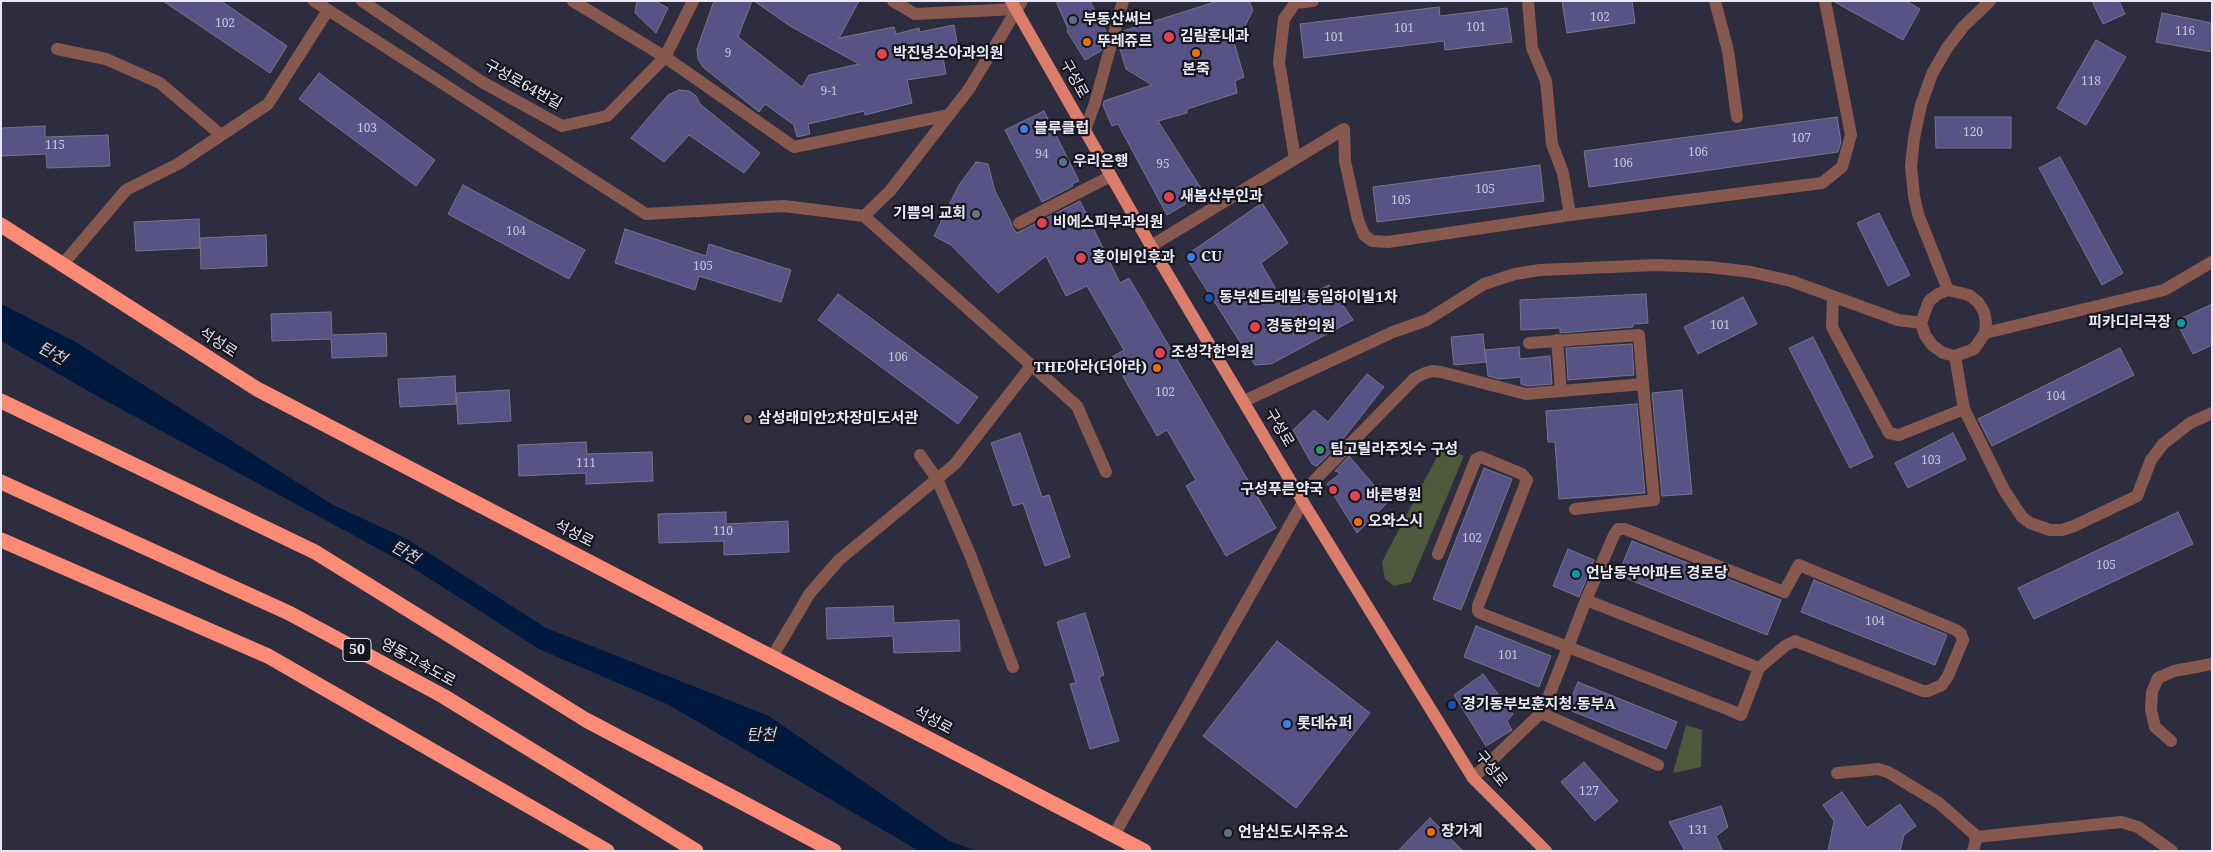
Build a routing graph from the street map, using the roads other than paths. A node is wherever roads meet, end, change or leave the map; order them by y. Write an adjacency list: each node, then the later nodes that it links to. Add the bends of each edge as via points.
1 (314, 1): 13 (street)
2 (362, 1): 15 (street, 구성로64번길, via 482,82 562,126 607,116)
3 (573, 1): 15 (street)
4 (693, 1): 15 (street, 구성로64번길)
5 (893, 1): 12 (street, via 915,14)
6 (1123, 1): 18 (street, via 1095,103)
7 (1313, 1): 20 (street, via 1295,3 1284,19 1279,62)
8 (1528, 1): 22 (street, via 1532,48 1546,81 1552,144 1564,173)
9 (1715, 1): 17 (street, via 1728,51)
10 (1825, 1): 22 (street, via 1851,135 1842,167 1822,183)
11 (1990, 1): 29 (street, via 1958,34 1932,74 1914,138 1911,166 1918,214)
12 (1017, 4): 16 (street, via 970,89); 18 (main road, 구성로)
13 (328, 10): 19 (street, via 268,104); 23 (street, via 646,214 784,206)
14 (57, 49): 19 (street, via 106,59 160,83)
15 (665, 57): 16 (street, via 794,147)
16 (949, 115): 23 (street, via 890,191)
17 (1737, 117)
18 (1084, 130): 21 (main road, 구성로)
19 (221, 135): 28 (street, via 178,164 126,190)
20 (1295, 159): 22 (street, via 1344,129 1345,160 1358,220 1364,235 1372,240 1388,242); 26 (street)
21 (1112, 176): 24 (street); 26 (main road, 구성로)
22 (1570, 215)
23 (864, 216): 36 (street)
24 (1019, 222)
25 (1, 225): 28 (highway, 석성로)
26 (1151, 246): 39 (main road, 구성로)
27 (2212, 262): 32 (street, via 2155,293)
28 (63, 264): 53 (highway, 석성로, via 257,389)
29 (1948, 290): 31 (street, via 1929,301); 32 (street, via 1969,295 1978,302 1984,312)
30 (1833, 297): 31 (street, via 1898,320); 39 (street, via 1791,281 1709,267 1613,266 1515,274 1484,284 1427,320 1393,332); 41 (street, via 1832,327 1889,433 1899,436)
31 (1921, 323): 35 (street, via 1932,345)
32 (1985, 333): 35 (street, via 1974,349)
33 (1557, 340): 34 (street); 37 (street, via 1639,335); 38 (street)
34 (1529, 343)
35 (1955, 356): 41 (street)
36 (1032, 366): 44 (street, via 1077,406); 45 (street, via 955,464)
37 (1643, 384): 38 (street); 48 (street, via 1654,500)
38 (1561, 391): 47 (street, via 1526,394 1441,372 1423,374 1415,378)
39 (1244, 401): 47 (main road, 구성로)
40 (1, 402): 66 (highway, via 315,552 586,720)
41 (1964, 409): 42 (street, via 2016,511 2030,523 2050,530 2074,526 2137,496 2151,460 2164,444 2190,423)
42 (2212, 413)
43 (920, 455): 45 (street)
44 (1106, 472)
45 (937, 479): 53 (street, via 839,560 810,593); 55 (street)
46 (1, 482): 65 (highway, 영동고속도로 / 50, via 289,613 443,696)
47 (1302, 498): 61 (main road, 구성로); 62 (street)
48 (1575, 509)
49 (1, 540): 64 (highway, via 268,656)
50 (1438, 554): 52 (street, via 1478,457 1524,475 1526,482 1477,610)
51 (1586, 600): 52 (street); 56 (street); 56 (street, via 1614,535 1624,529 1784,592 1799,565 1956,630 1963,640 1948,676 1942,684 1928,691 1795,641)
52 (1568, 647): 56 (street, via 1741,715); 57 (street)
53 (772, 657): 62 (highway, 석성로)
54 (2212, 664): 58 (street, via 2174,671 2158,678 2152,692 2154,727)
55 (1013, 667)
56 (1760, 668)
57 (1541, 714): 59 (street); 61 (street)
58 (2171, 741)
59 (1658, 765)
60 (1837, 773): 63 (street, via 1878,769 1888,772 1946,808)
61 (1474, 778): 68 (main road, 구성로)
62 (1114, 835): 67 (highway, 석성로)
63 (1976, 837): 69 (street); 70 (street, via 2121,822 2138,827)
64 (607, 851)
65 (696, 851)
66 (834, 851)
67 (1144, 851)
68 (1546, 851)
69 (1973, 851)
70 (2172, 851)

